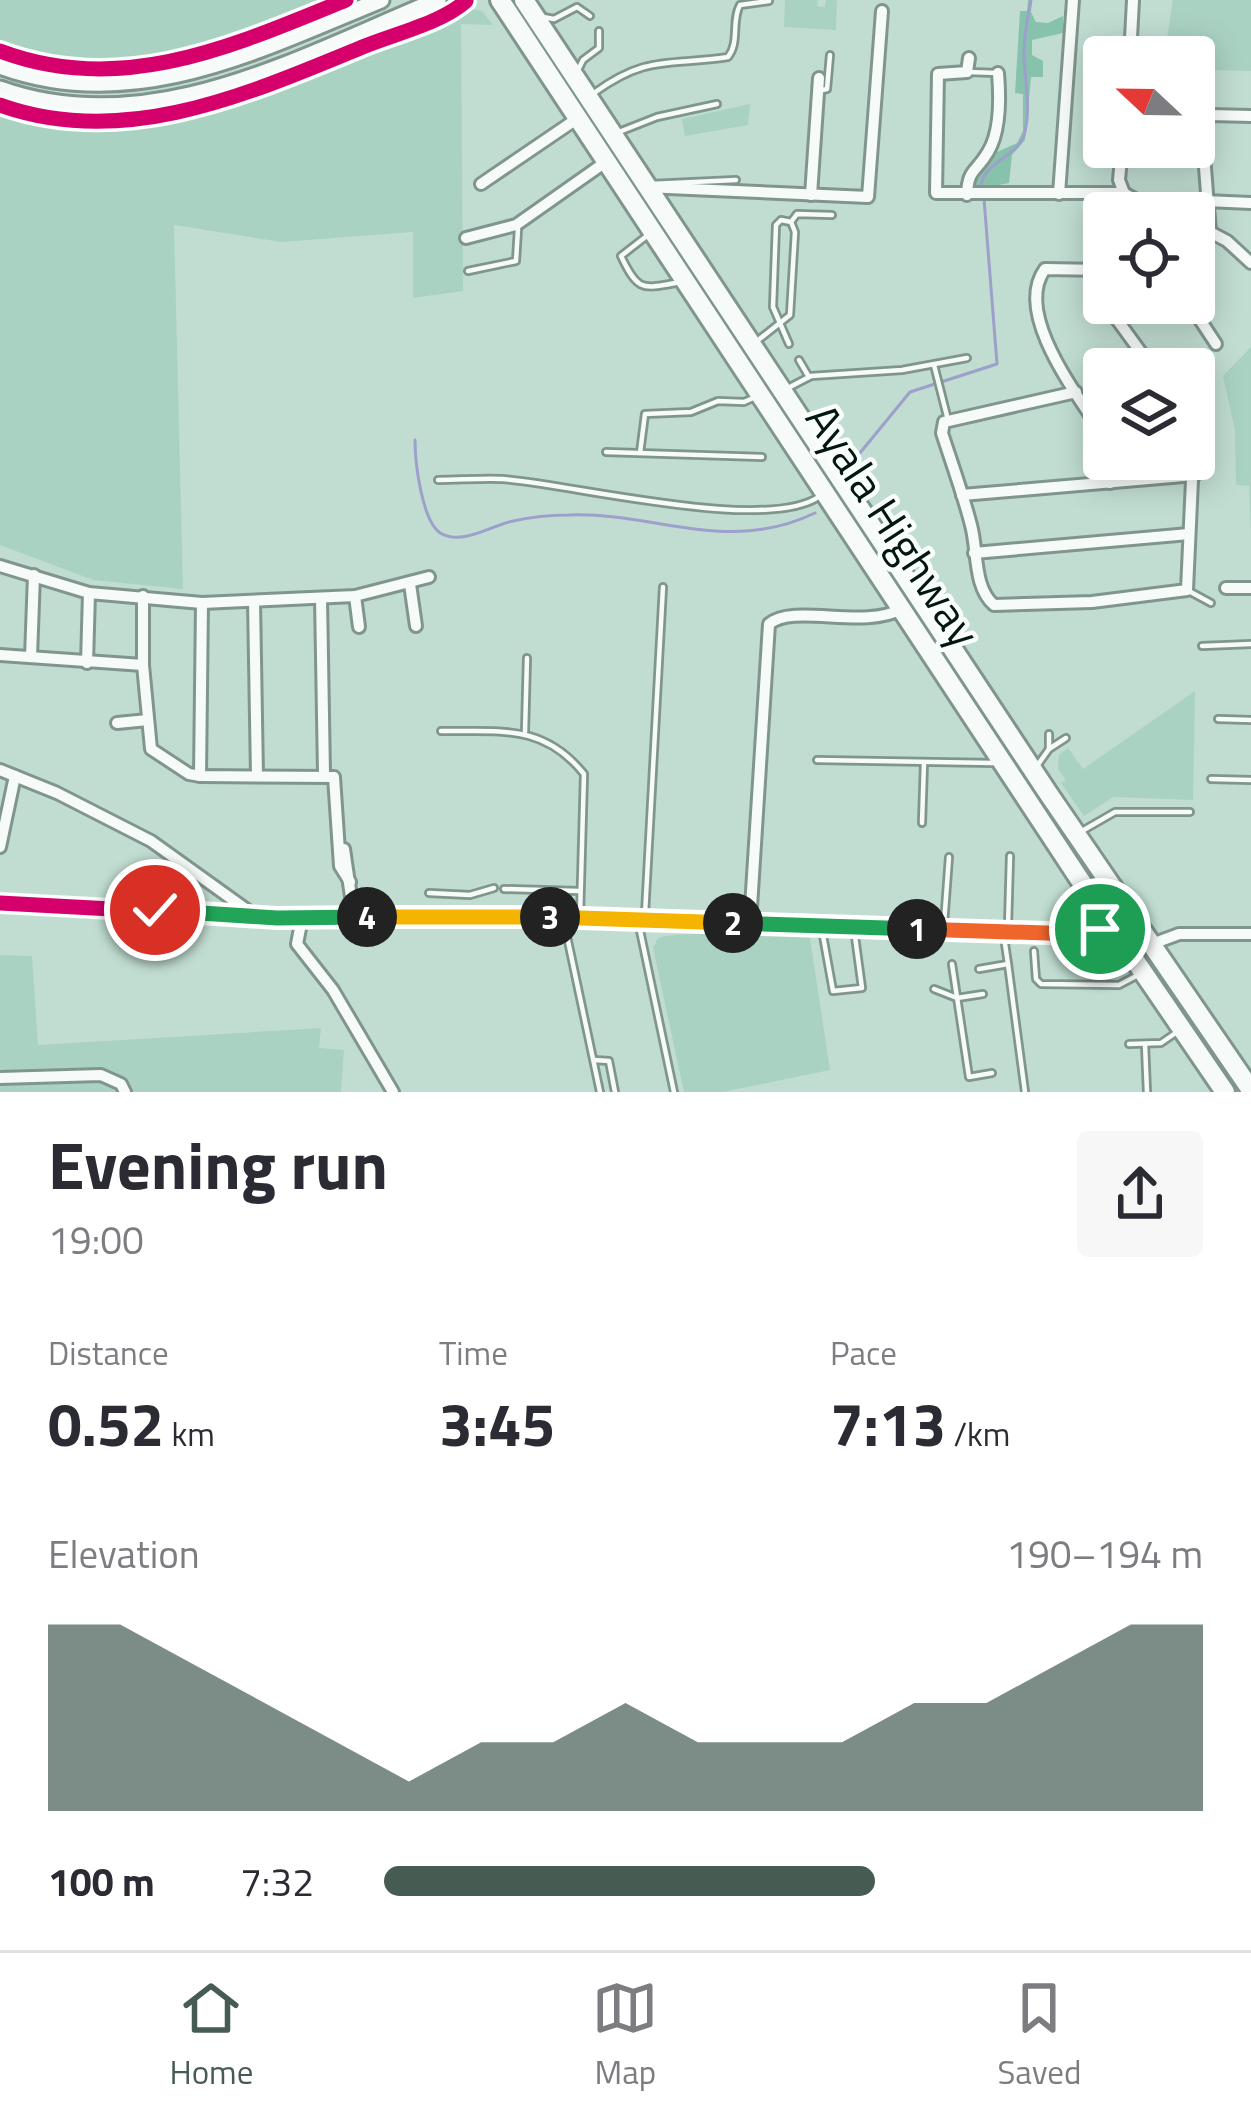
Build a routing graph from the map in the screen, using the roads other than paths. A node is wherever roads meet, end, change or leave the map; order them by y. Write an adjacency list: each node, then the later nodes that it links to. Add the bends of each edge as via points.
1 (381, 0): 14 (street, via 232,62 167,78 92,85)
2 (438, 0): 18 (street, via 200,94 91,106)
3 (500, 0): 22 (highway, Ayala Highway)
4 (1072, 0): 30 (street)
5 (1133, 0): 11 (street)
6 (770, 2): 19 (lane, via 740,5 728,57 640,66)
7 (528, 6): 9 (lane, via 554,19 577,7); 19 (highway, Ayala Highway)
8 (882, 11): 32 (street, via 870,193)
9 (590, 16)
10 (599, 31): 19 (lane, via 599,48 579,66)
11 (1131, 36)
12 (830, 55): 17 (lane, via 827,88)
13 (969, 58): 15 (street)
14 (0, 66)
15 (968, 72): 16 (lane); 29 (street, via 938,74 935,190)
16 (998, 73): 29 (street, via 994,136 969,175)
17 (818, 84): 32 (street)
18 (0, 89)
19 (585, 92): 23 (highway, Ayala Highway)
20 (717, 104): 23 (lane)
21 (1251, 116): 28 (street, via 1205,120)
22 (578, 118): 24 (highway, Ayala Highway); 26 (street)
23 (614, 135): 27 (highway, Ayala Highway)
24 (607, 161): 27 (highway, Ayala Highway); 37 (street)
25 (736, 180): 27 (lane, via 666,181)
26 (481, 184)
27 (639, 192): 32 (street); 38 (highway, Ayala Highway); 47 (highway, Ayala Highway)
28 (1204, 192)
29 (977, 194): 30 (street)
30 (1060, 194): 31 (street)
31 (1083, 194)
32 (811, 196)
33 (1215, 201): 34 (street)
34 (1251, 202)
35 (832, 215): 36 (lane, via 797,214)
36 (790, 223): 45 (lane, via 791,312); 45 (lane, via 781,220 775,229 773,308)
37 (518, 224): 40 (street); 43 (lane, via 516,261)
38 (653, 232): 44 (highway, Ayala Highway); 44 (lane, via 621,256 636,285)
39 (1215, 232): 41 (street)
40 (466, 238)
41 (1251, 263)
42 (1083, 270): 55 (street, via 1046,269 1039,278 1044,340)
43 (468, 271)
44 (687, 281): 56 (highway, Ayala Highway)
45 (783, 324): 47 (lane); 48 (lane)
46 (1203, 324): 49 (street)
47 (752, 344): 54 (highway, Ayala Highway)
48 (789, 344)
49 (1216, 344)
50 (967, 358): 52 (lane)
51 (799, 360): 53 (lane)
52 (934, 364): 53 (lane); 58 (lane)
53 (809, 377): 54 (lane)
54 (783, 391): 67 (highway, Ayala Highway)
55 (1076, 392): 57 (street); 58 (street)
56 (761, 393): 60 (lane, via 644,415); 69 (highway, Ayala Highway)
57 (1083, 403)
58 (948, 420): 68 (street, via 942,434)
59 (606, 452): 60 (lane)
60 (640, 453): 61 (lane)
61 (762, 457)
62 (438, 480): 69 (lane, via 502,479 706,509)
63 (1110, 480): 66 (street)
64 (1142, 480): 66 (street)
65 (1194, 480): 70 (street)
66 (1110, 483): 68 (street)
67 (852, 494): 69 (highway); 110 (highway, Ayala Highway)
68 (962, 495): 71 (street)
69 (829, 499): 87 (highway, Ayala Highway)
70 (1189, 534): 71 (street); 79 (street)
71 (974, 553): 79 (street, via 988,600 1000,606)
72 (0, 566): 73 (street)
73 (34, 575): 80 (street); 93 (street)
74 (429, 577): 75 (street)
75 (410, 584): 82 (street); 88 (street)
76 (663, 587): 132 (lane)
77 (1226, 588): 78 (street)
78 (1251, 588)
79 (1187, 590): 86 (lane)
80 (89, 593): 81 (street); 95 (street)
81 (142, 596): 85 (street); 96 (street)
82 (355, 596): 83 (street); 89 (street)
83 (321, 598): 84 (street); 111 (street)
84 (254, 601): 85 (street); 114 (street)
85 (202, 603): 113 (street)
86 (1211, 603)
87 (901, 609): 108 (highway, Ayala Highway); 133 (street, via 885,618 785,616 769,624)
88 (416, 626)
89 (359, 628)
90 (1251, 644): 91 (lane)
91 (1202, 646)
92 (0, 655): 93 (street)
93 (31, 657): 95 (street)
94 (527, 658): 102 (lane)
95 (87, 663): 96 (street)
96 (143, 665): 98 (street)
97 (1218, 719): 99 (lane)
98 (148, 720): 100 (street); 113 (street, via 155,753)
99 (1251, 720)
100 (117, 723)
101 (440, 731): 102 (lane)
102 (525, 732): 125 (lane, via 560,747 584,774)
103 (1049, 734): 105 (lane)
104 (1066, 738): 105 (lane)
105 (1049, 749): 110 (lane)
106 (817, 760): 107 (lane)
107 (924, 760): 108 (lane); 118 (lane)
108 (1005, 763): 134 (highway, Ayala Highway)
109 (0, 770): 112 (street)
110 (1033, 771): 119 (highway, Ayala Highway)
111 (324, 775): 114 (street); 129 (street, via 337,782)
112 (15, 776): 120 (street); 128 (street, via 151,841)
113 (200, 776): 114 (street)
114 (257, 776)
115 (1211, 779): 116 (lane)
116 (1251, 779)
117 (1190, 812): 119 (lane, via 1115,812)
118 (922, 823)
119 (1077, 834): 140 (highway, Ayala Highway)
120 (0, 847)
121 (1010, 856): 138 (lane)
122 (949, 857): 137 (lane)
123 (494, 888): 126 (lane)
124 (504, 890): 125 (lane)
125 (579, 891): 130 (lane)
126 (429, 893)
127 (0, 903): 128 (street)
128 (257, 916): 131 (street)
129 (354, 917): 130 (street); 131 (street)
130 (572, 917): 132 (street); 153 (lane)
131 (302, 918): 158 (street, via 298,944)
132 (641, 919): 133 (street); 161 (lane)
133 (750, 923): 135 (street)
134 (1110, 923): 138 (street, via 1085,934); 145 (highway, Ayala Highway)
135 (821, 925): 136 (street); 136 (lane, via 832,991 862,988)
136 (854, 926): 137 (street)
137 (944, 930): 138 (street)
138 (1005, 931): 143 (lane)
139 (1251, 934): 140 (street, via 1179,934)
140 (1152, 944): 149 (highway, Ayala Highway)
141 (1034, 951): 145 (lane, via 1041,984 1119,985)
142 (952, 964): 148 (lane)
143 (1008, 964): 144 (lane); 162 (lane)
144 (979, 969)
145 (1142, 971): 150 (highway, Ayala Highway)
146 (934, 989): 148 (lane)
147 (983, 994): 148 (lane)
148 (957, 998): 154 (lane, via 969,1077)
149 (1210, 1029): 150 (highway); 156 (highway, Ayala Highway)
150 (1187, 1035): 152 (lane); 164 (highway, Ayala Highway)
151 (1130, 1044): 152 (lane)
152 (1145, 1044): 163 (lane)
153 (592, 1060): 159 (lane); 160 (lane, via 609,1060)
154 (992, 1072)
155 (0, 1078): 157 (street, via 101,1076)
156 (1249, 1081)
157 (125, 1092)
158 (392, 1092)
159 (599, 1092)
160 (615, 1092)
161 (674, 1092)
162 (1025, 1092)
163 (1147, 1092)
164 (1225, 1092)

